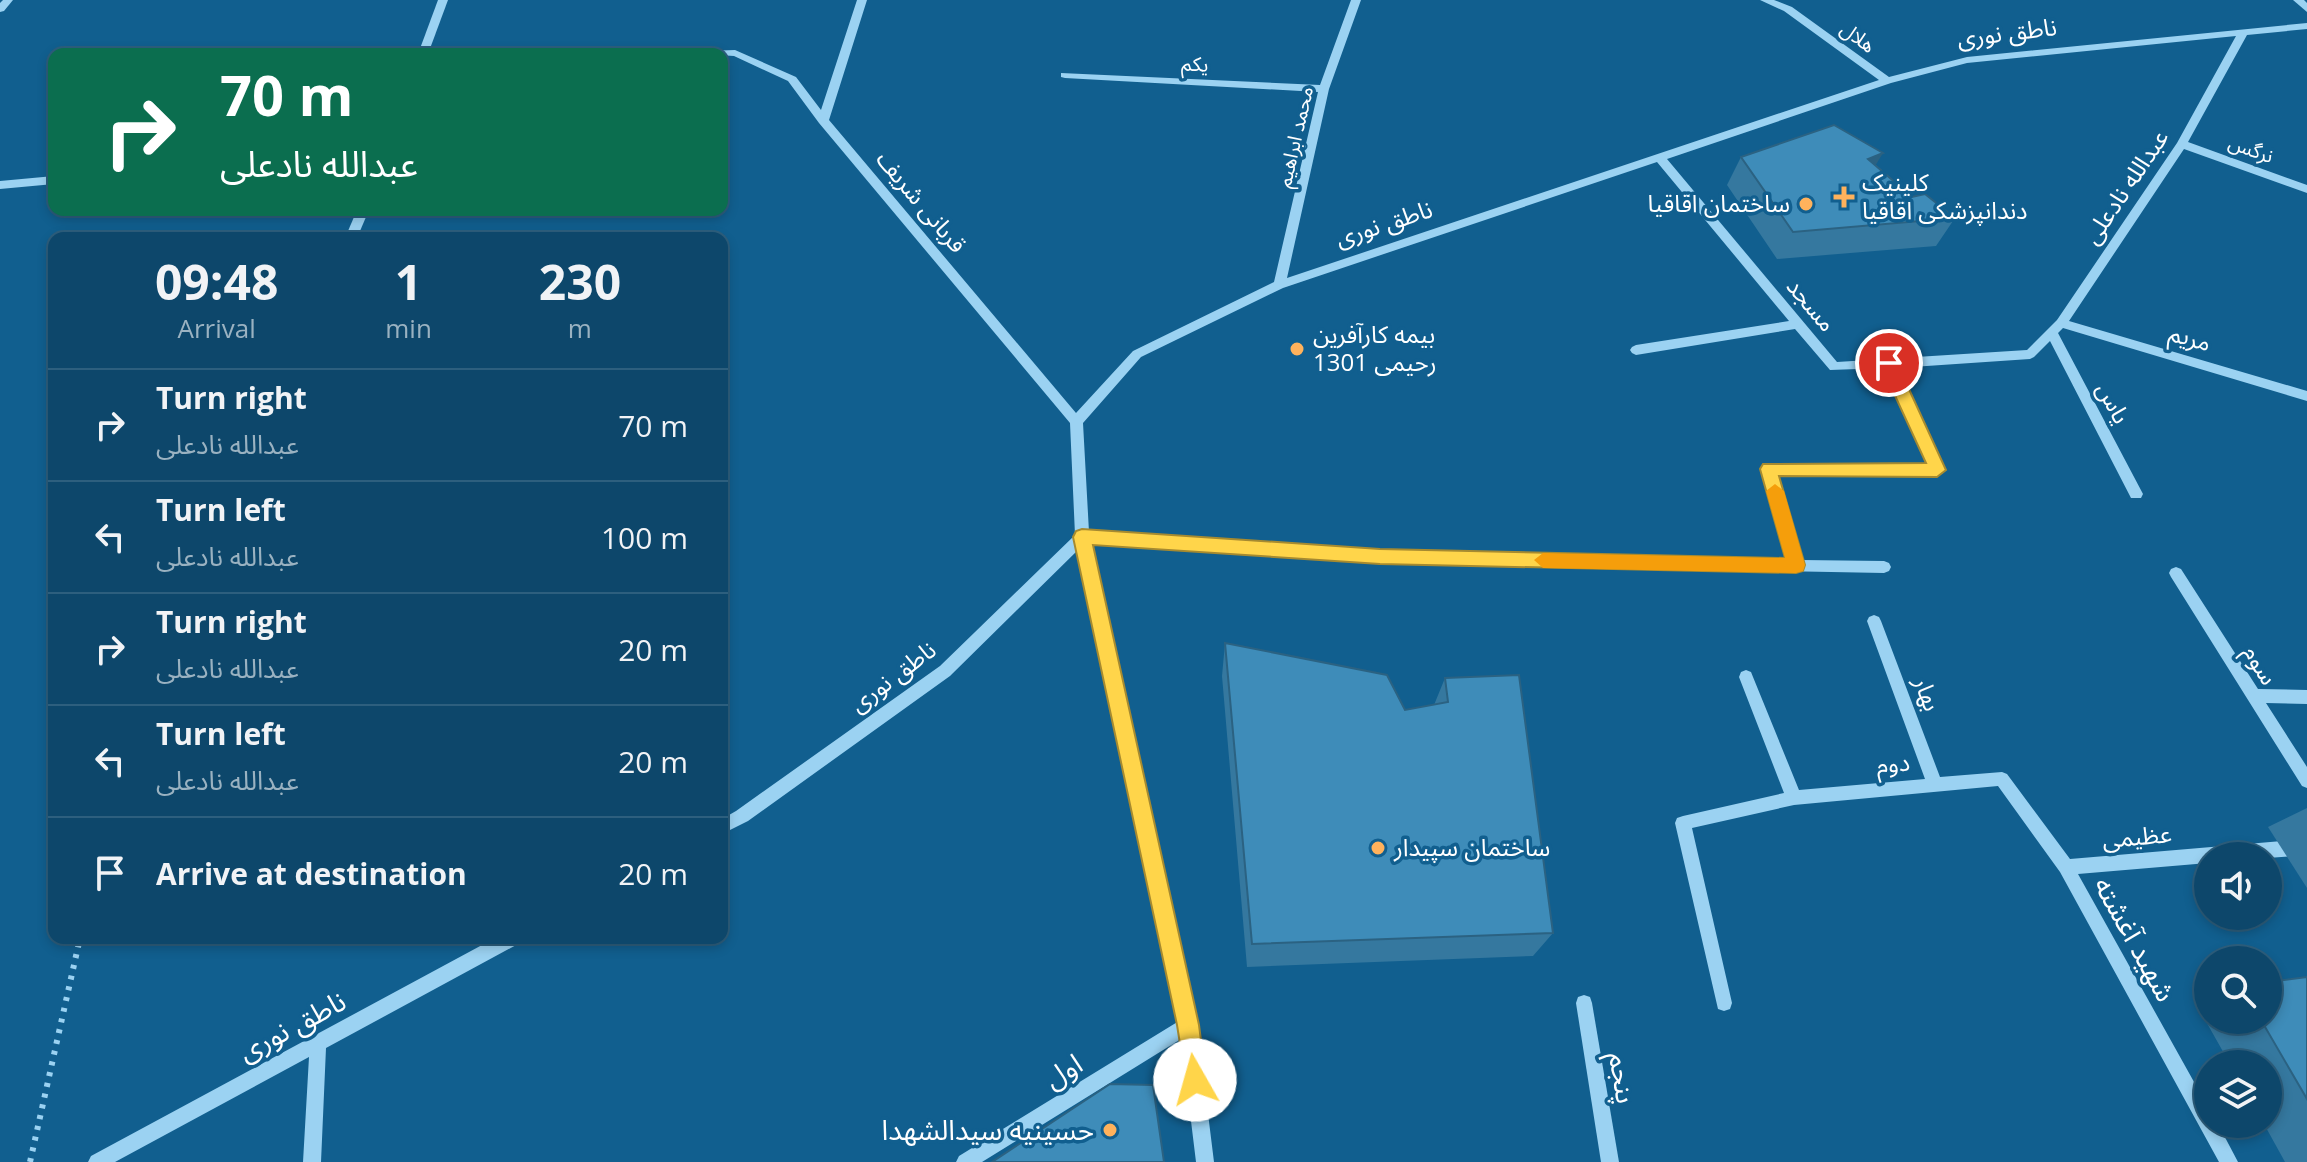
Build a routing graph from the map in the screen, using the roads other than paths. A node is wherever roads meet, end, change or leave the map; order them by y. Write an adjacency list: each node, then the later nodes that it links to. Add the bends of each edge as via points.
1 (8, 0): 8 (street)
2 (443, 0): 12 (street)
3 (862, 0): 17 (street)
4 (1356, 0): 16 (street, محمد ابراهیم)
5 (1765, 0): 7 (street, هلال)
6 (2298, 0): 9 (street)
7 (1788, 4): 15 (street, هلال)
8 (0, 9)
9 (2307, 9)
10 (2307, 26): 11 (street, ناطق نوری)
11 (2243, 33): 15 (street, ناطق نوری, via 1967,60); 18 (street, عبدالله نادعلی)
12 (425, 48)
13 (728, 53): 17 (street, قربانی شریف, via 792,79)
14 (1065, 75): 16 (street, یکم)
15 (1887, 81): 19 (street, ناطق نوری)
16 (1324, 89): 23 (street, محمد ابراهیم)
17 (823, 120): 30 (street, قربانی شریف)
18 (2182, 144): 22 (street, نرگس); 25 (street, عبدالله نادعلی)
19 (1660, 158): 23 (street, ناطق نوری); 24 (street, مسجد)
20 (48, 181): 21 (street)
21 (0, 185)
22 (2307, 189)
23 (1279, 285): 30 (street, ناطق نوری, via 1137,354)
24 (1799, 324): 26 (street); 28 (street, مسجد, via 1834,367)
25 (2056, 328): 27 (street, عبدالله نادعلی); 29 (street, مریم); 31 (street, یاس)
26 (1636, 350)
27 (2030, 354): 28 (street, مسجد)
28 (1889, 363): 33 (street, via 1937,470 1769,469)
29 (2307, 396)
30 (1076, 422): 32 (street)
31 (2136, 494)
32 (1082, 537): 33 (street, via 1380,557); 43 (street, ناطق نوری, via 945,671); 49 (street)
33 (1796, 565): 34 (street)
34 (1884, 567)
35 (2176, 573): 38 (street, سوم)
36 (1874, 621): 41 (street, بهار)
37 (1746, 677): 42 (street)
38 (2253, 696): 39 (street); 40 (street, سوم)
39 (2307, 697)
40 (2307, 781)
41 (1935, 784): 42 (street, دوم); 45 (street, دوم, via 2002,779)
42 (1794, 798): 48 (street, دوم, via 1683,823)
43 (728, 824)
44 (2307, 847): 45 (street, عظیمی)
45 (2066, 867): 56 (street, شهید آغشته)
46 (501, 944): 50 (street, ناطق نوری)
47 (1584, 1003): 55 (street, پنجم)
48 (1724, 1003)
49 (1188, 1025): 53 (street, اول); 54 (street)
50 (318, 1041): 51 (street, ناطق نوری); 52 (street)
51 (97, 1162)
52 (312, 1162)
53 (965, 1162)
54 (1205, 1162)
55 (1610, 1162)
56 (2229, 1162)

